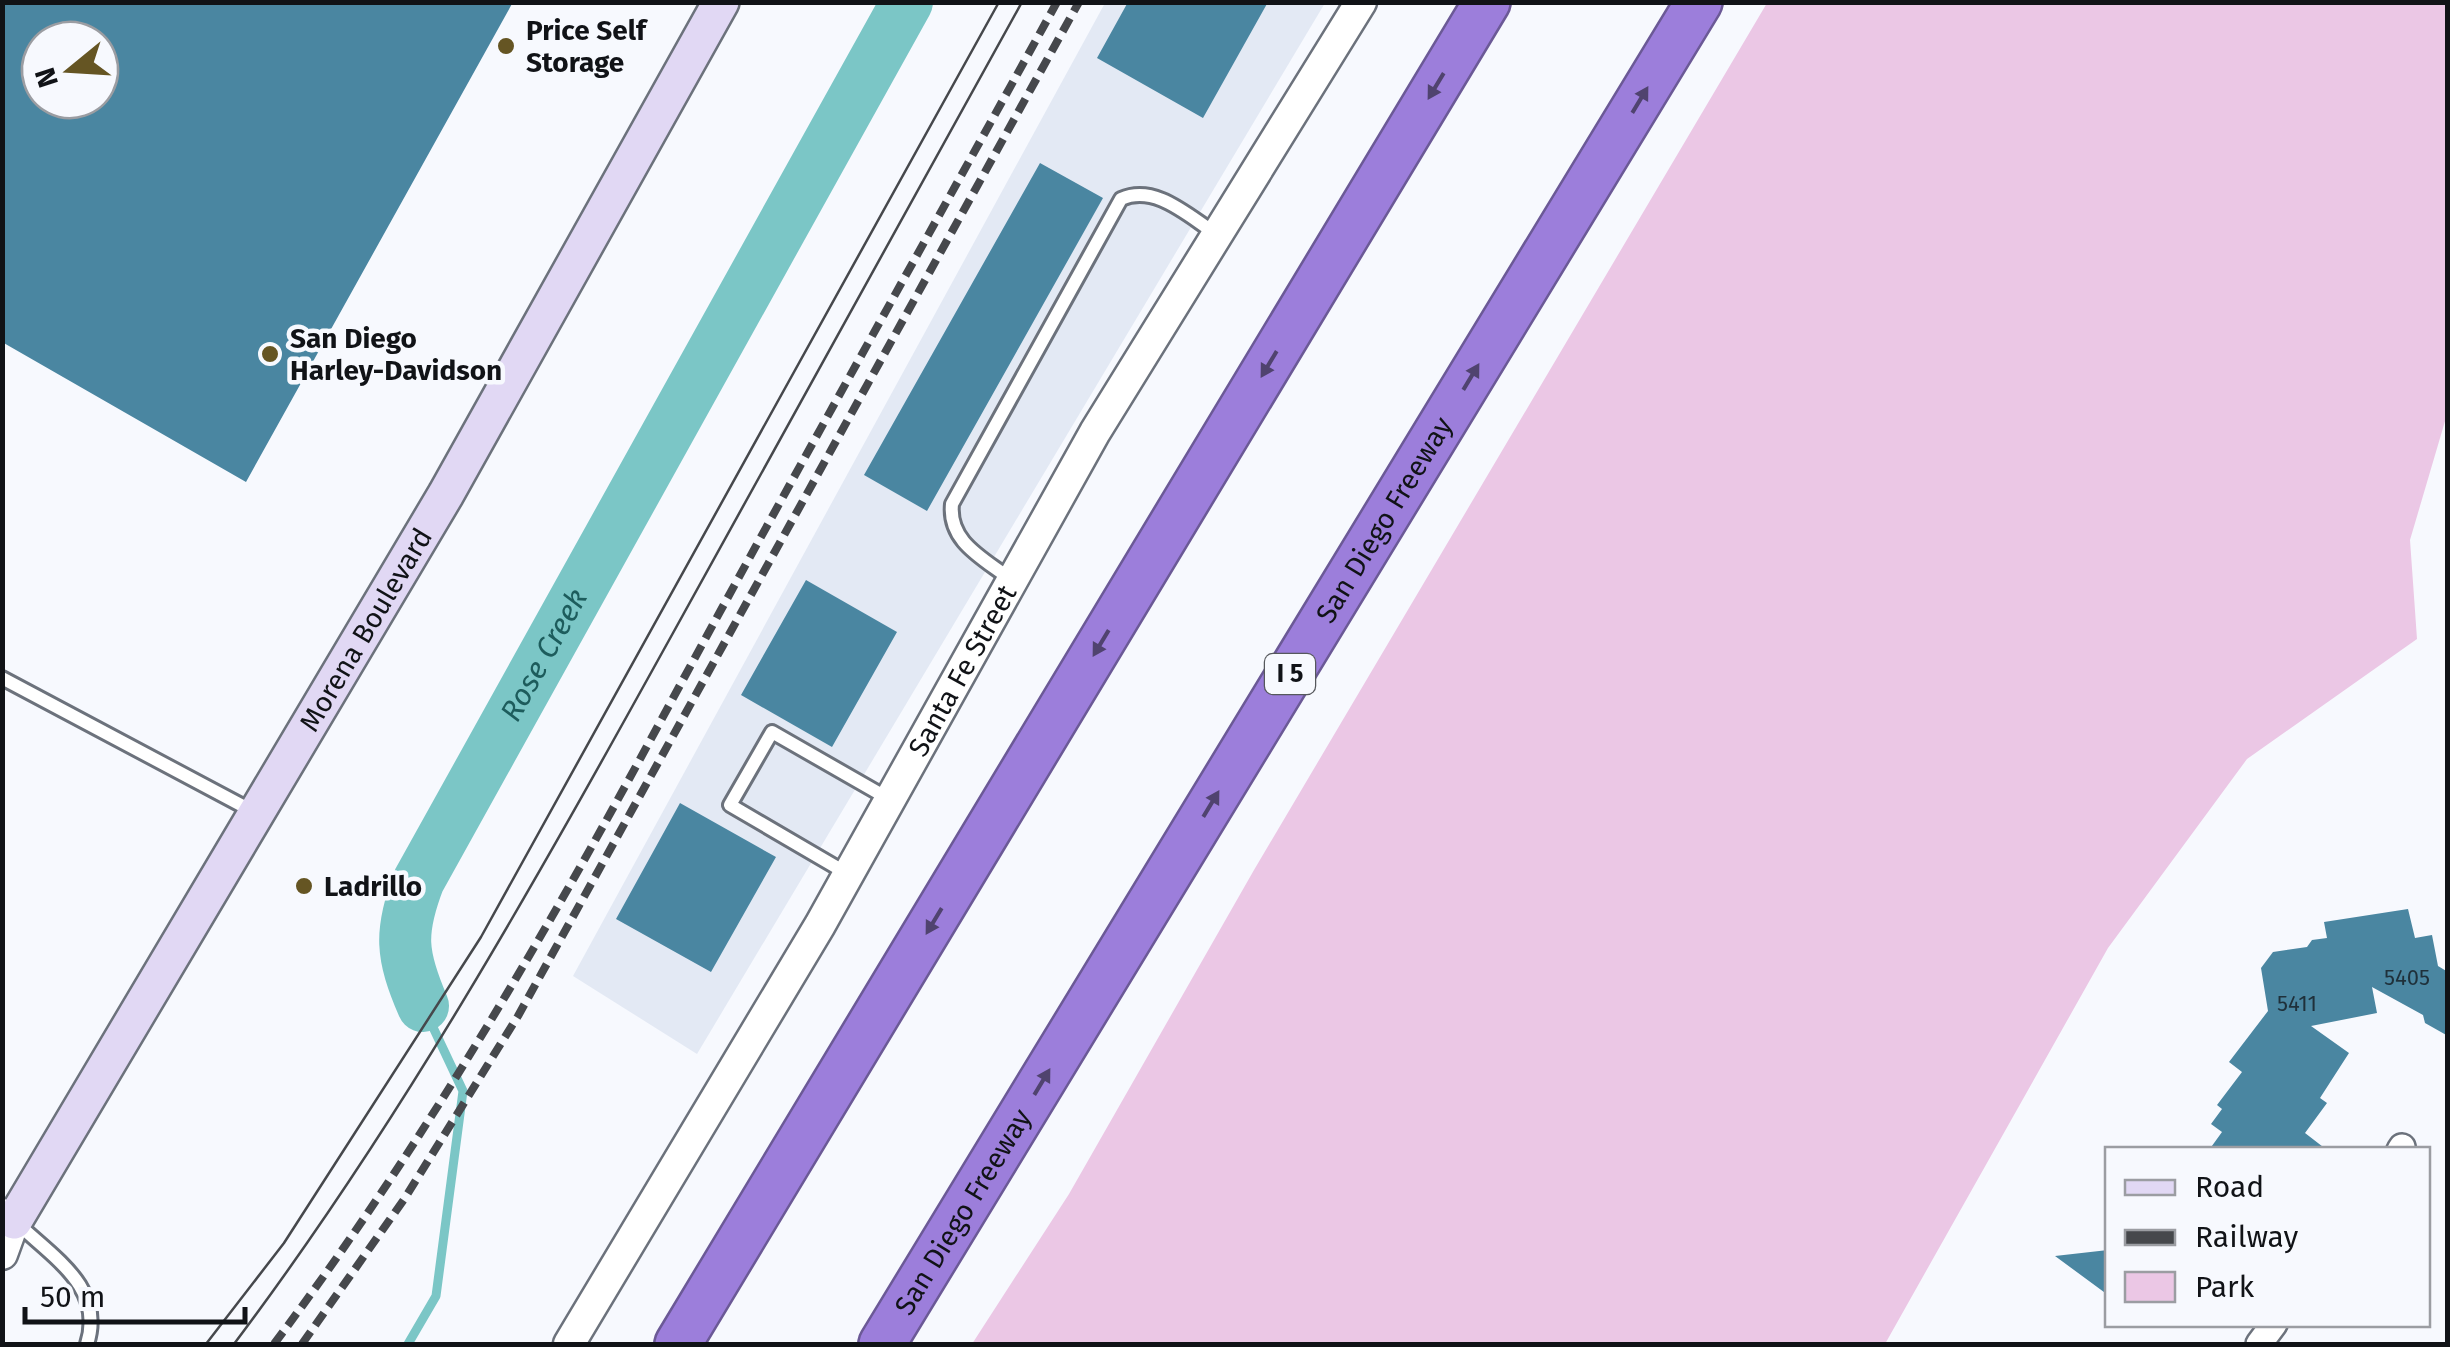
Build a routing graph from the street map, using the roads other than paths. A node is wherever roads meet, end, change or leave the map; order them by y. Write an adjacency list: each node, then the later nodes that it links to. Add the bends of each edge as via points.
1 (721, 2): 9 (main road, Morena Boulevard)
2 (1361, 2): 5 (street, Santa Fe Street)
3 (1487, 2): 15 (highway, one-way to 15)
4 (1698, 2): 16 (highway, San Diego Freeway / I 5, one-way to 4)
5 (1217, 234): 6 (street, Santa Fe Street); 6 (lane, via 1154,194 1121,199 952,504 950,522 960,540)
6 (1010, 579): 8 (street, Santa Fe Street)
7 (2, 678): 9 (lane)
8 (889, 799): 10 (street, Santa Fe Street); 10 (lane, via 772,732 730,805)
9 (258, 814): 11 (main road, Morena Boulevard)
10 (848, 874): 14 (street, Santa Fe Street)
11 (8, 1217): 12 (street, Morena Boulevard); 13 (lane, via 91,1300)
12 (2, 1254)
13 (87, 1344)
14 (569, 1344)
15 (678, 1344)
16 (882, 1344)

